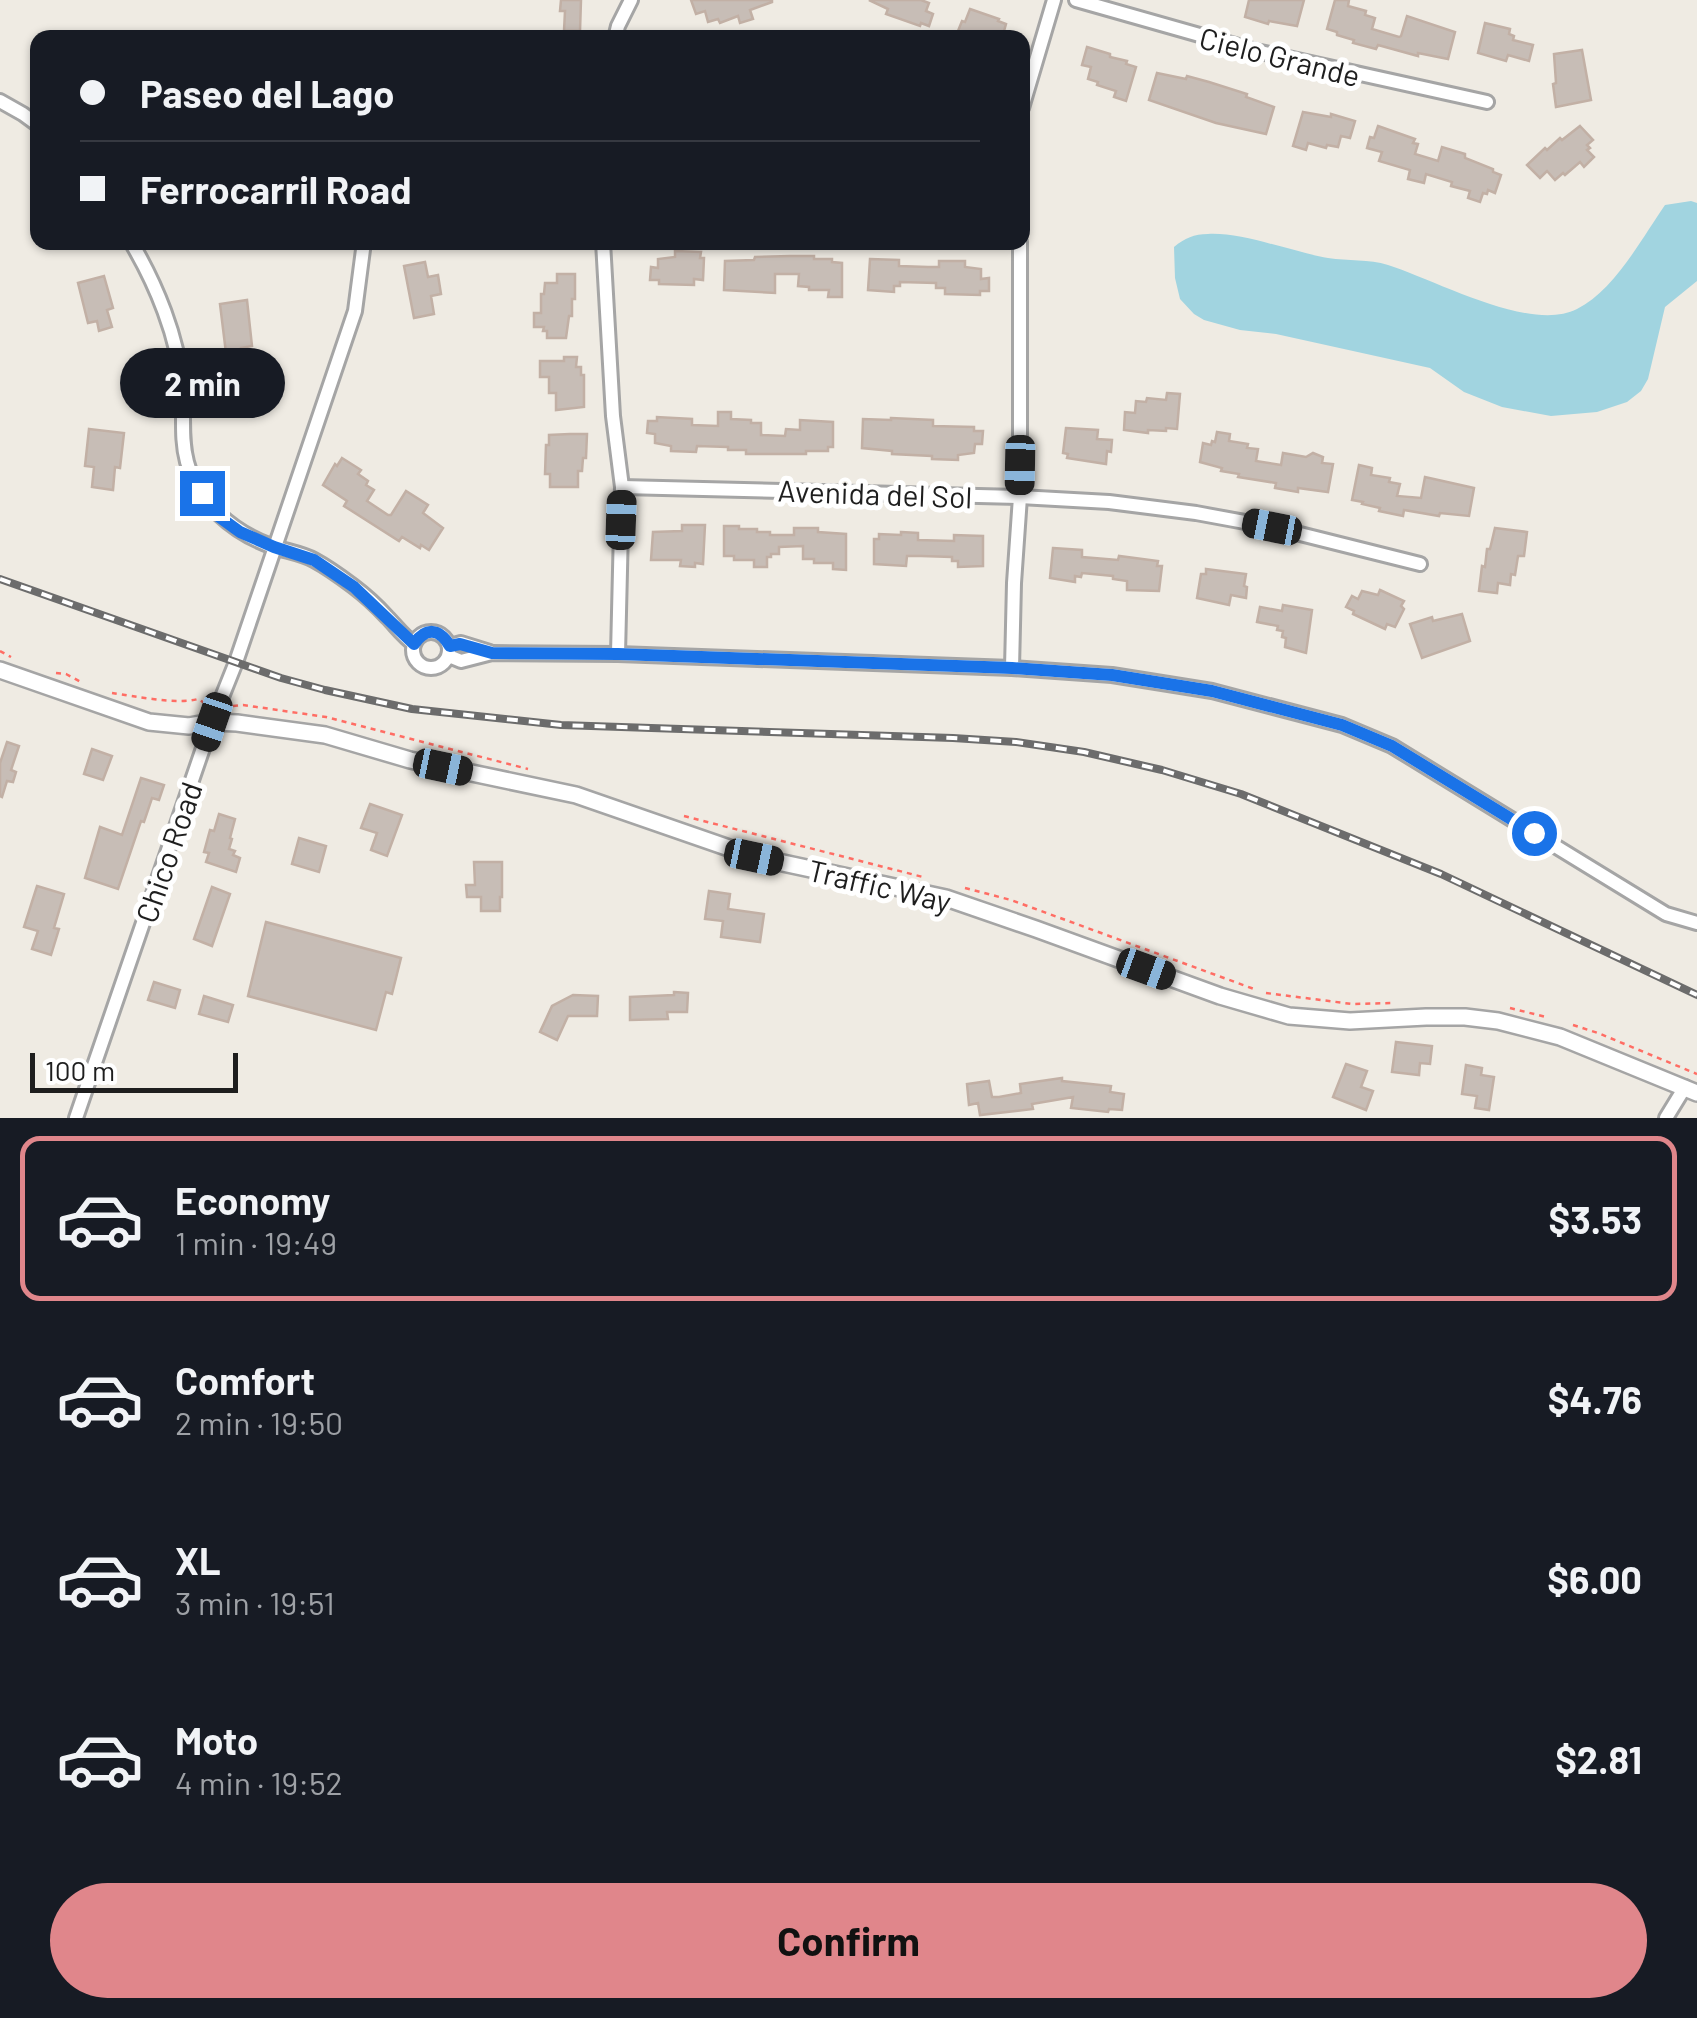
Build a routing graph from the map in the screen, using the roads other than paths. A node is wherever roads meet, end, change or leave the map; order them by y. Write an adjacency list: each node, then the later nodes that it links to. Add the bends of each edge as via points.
1 (631, 0): 4 (street)
2 (1054, 0): 5 (street)
3 (1076, 0): 7 (street, Cielo Grande, via 1256,51)
4 (617, 30)
5 (1030, 81)
6 (0, 101): 8 (street)
7 (1487, 102)
8 (30, 119)
9 (135, 250): 15 (street, via 176,352 188,465 218,516)
10 (363, 250): 15 (street, Chico Road, via 355,311)
11 (603, 250): 13 (street)
12 (1020, 250): 14 (street)
13 (622, 486): 14 (street, Avenida del Sol); 19 (street)
14 (1020, 497): 16 (street, Avenida del Sol, via 1196,513); 20 (street)
15 (274, 547): 17 (street, via 314,560 354,587); 22 (street, Chico Road)
16 (1420, 564)
17 (414, 644): 18 (street, via 433,631); 18 (street, via 417,662 426,667 444,664)
18 (450, 650): 19 (street, via 461,661 492,653)
19 (618, 654): 20 (street)
20 (1012, 668): 23 (street, via 1212,691 1342,725 1392,746 1666,914)
21 (0, 670): 22 (street, Traffic Way, via 149,722 189,726)
22 (215, 715): 24 (street, Traffic Way, via 576,795 754,857 946,898 1288,1016 1498,1021); 25 (street, Chico Road)
23 (1697, 923)
24 (1691, 1090): 26 (street)
25 (76, 1118)
26 (1666, 1118)

